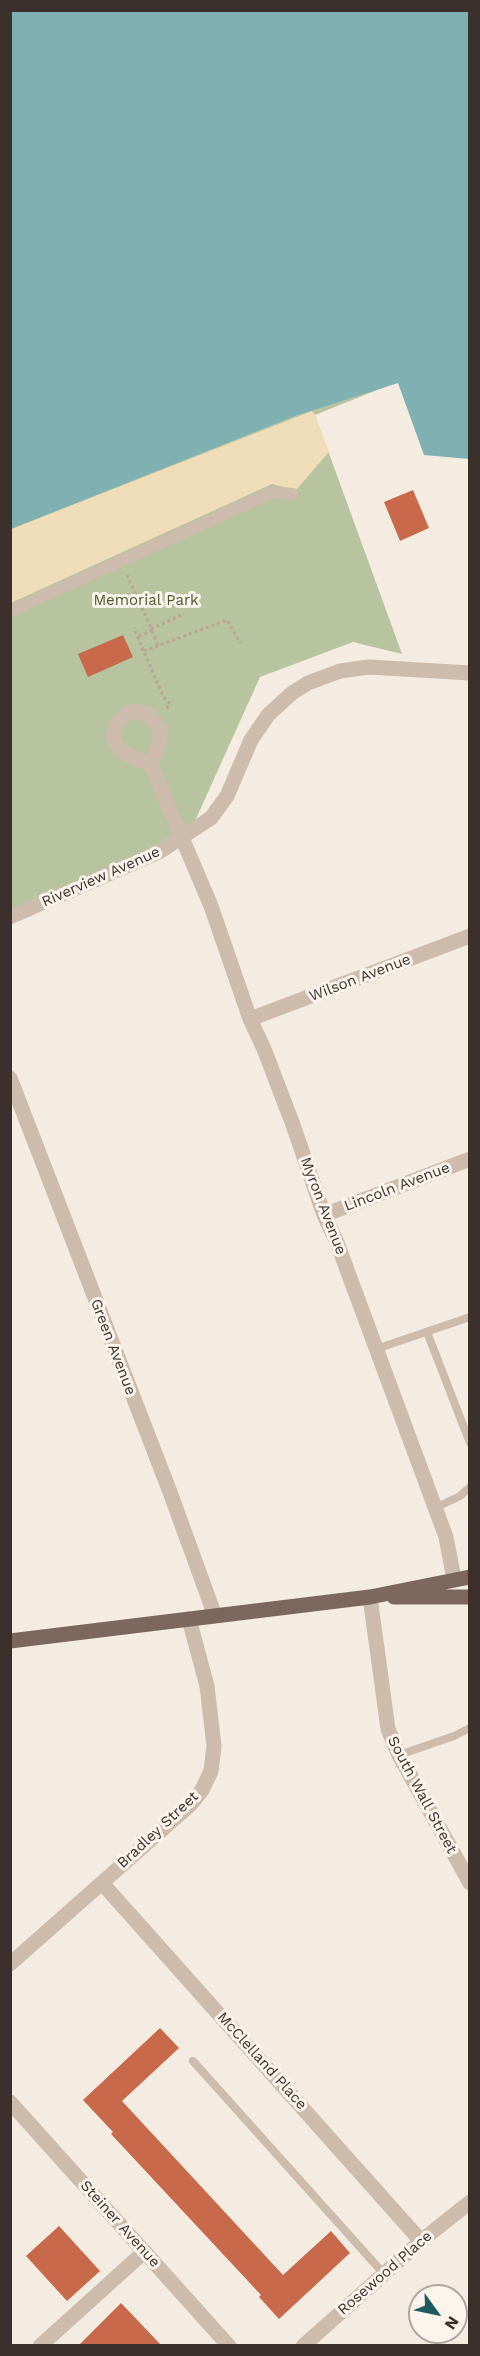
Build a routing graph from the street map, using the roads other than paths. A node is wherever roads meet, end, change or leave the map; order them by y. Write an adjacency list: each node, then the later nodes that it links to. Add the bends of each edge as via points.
1 (293, 494): 2 (street, via 273,492)
2 (10, 611)
3 (470, 673): 5 (street, Riverview Avenue, via 369,667 340,671 308,683 268,715 251,740 227,796 211,818)
4 (151, 765): 4 (street, via 160,729 150,715 133,711 116,724 115,743 122,752); 5 (street, Myron Avenue)
5 (183, 837): 6 (street, Riverview Avenue, via 159,852); 8 (street, Myron Avenue)
6 (10, 917)
7 (470, 936): 8 (street, Wilson Avenue)
8 (250, 1019): 11 (street, Myron Avenue)
9 (10, 1078): 21 (street, Green Avenue)
10 (470, 1159): 11 (street, Lincoln Avenue)
11 (324, 1215): 14 (street, Myron Avenue)
12 (470, 1317): 13 (lane)
13 (427, 1332): 14 (lane); 15 (lane)
14 (376, 1349): 17 (street, Myron Avenue)
15 (470, 1443)
16 (470, 1488): 17 (lane)
17 (435, 1508): 18 (street, Myron Avenue)
18 (462, 1578): 19 (main road)
19 (370, 1597): 20 (main road); 21 (main road); 25 (street, South Wall Street, via 384,1714)
20 (470, 1598)
21 (215, 1616): 22 (main road)
22 (189, 1619): 23 (main road); 26 (street, Bradley Street, via 211,1712 211,1771 190,1805)
23 (10, 1641)
24 (470, 1728): 25 (lane)
25 (399, 1755): 27 (street, South Wall Street)
26 (102, 1883): 28 (street, Bradley Street); 32 (street, McClelland Place)
27 (470, 1883)
28 (10, 1964)
29 (193, 2061): 34 (lane)
30 (10, 2102): 33 (street, Steiner Avenue)
31 (470, 2202): 32 (street, Rosewood Place)
32 (421, 2241): 34 (street, Rosewood Place)
33 (144, 2252): 35 (street); 36 (street, Steiner Avenue)
34 (384, 2274): 37 (street, Rosewood Place)
35 (40, 2346)
36 (229, 2346)
37 (303, 2346)

